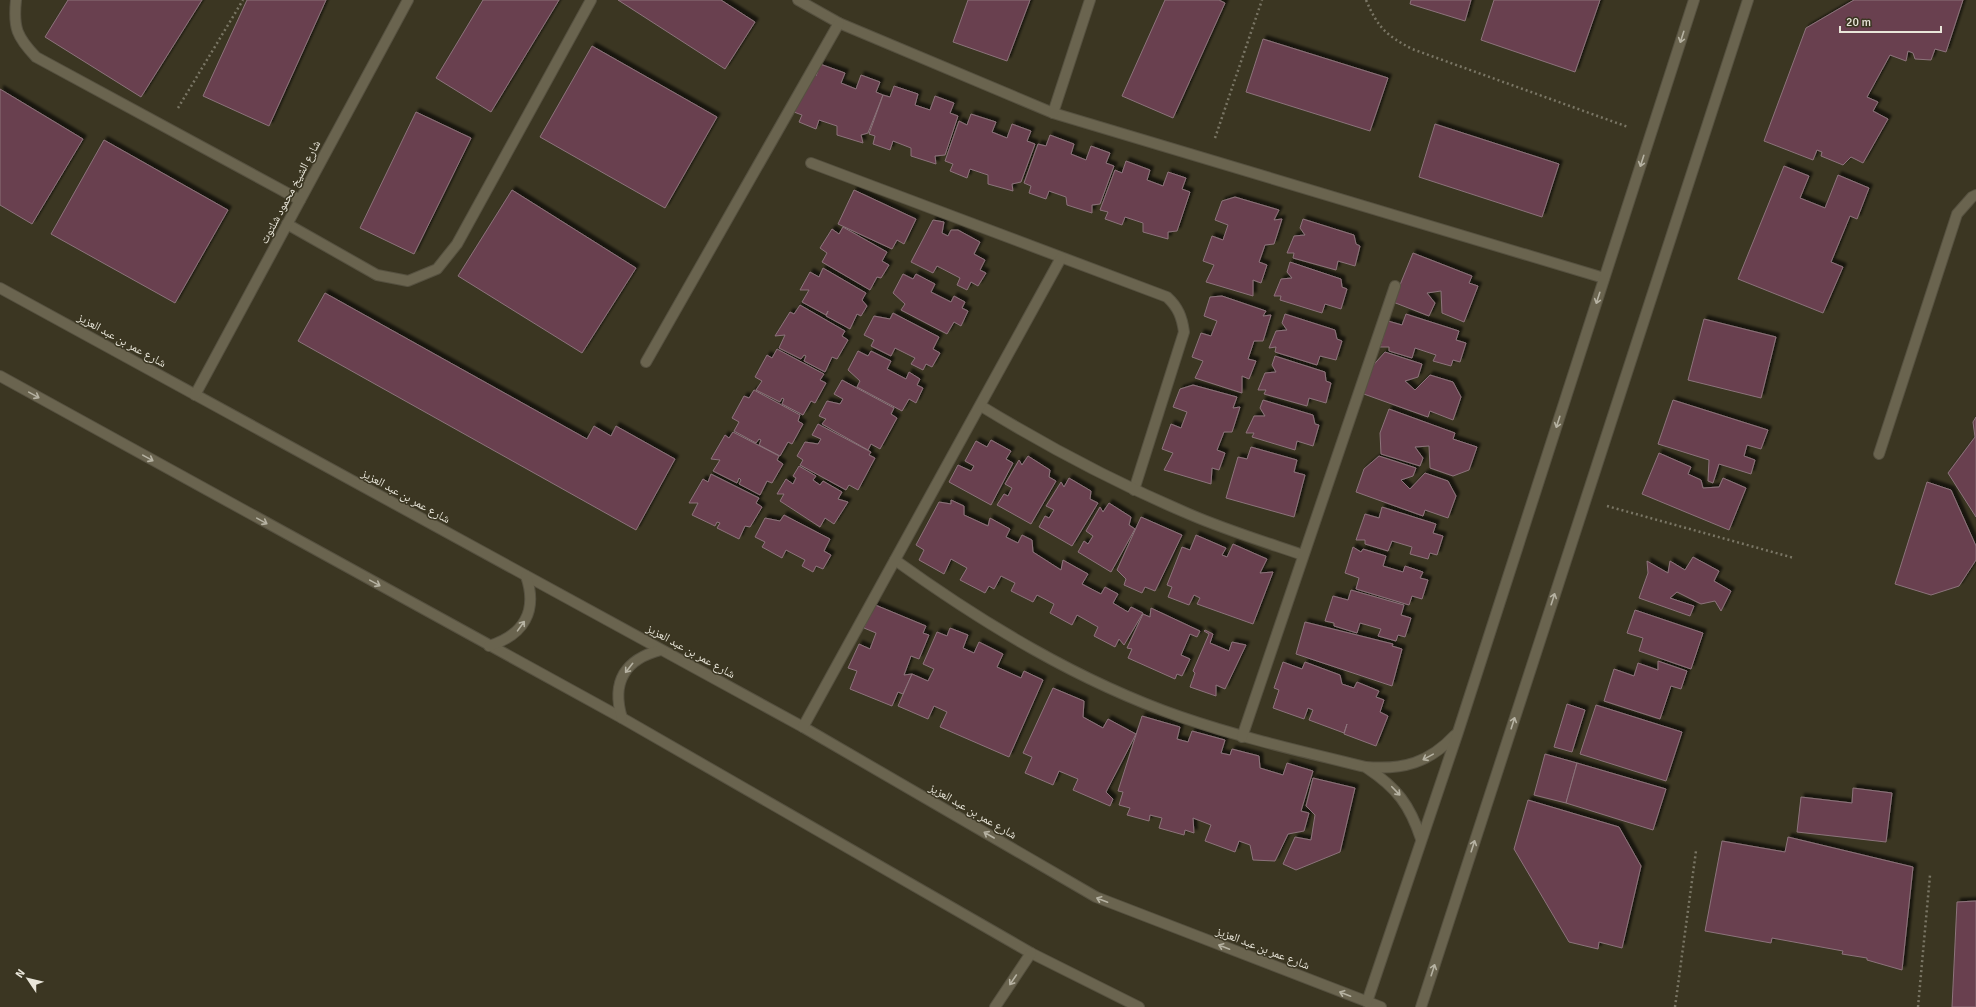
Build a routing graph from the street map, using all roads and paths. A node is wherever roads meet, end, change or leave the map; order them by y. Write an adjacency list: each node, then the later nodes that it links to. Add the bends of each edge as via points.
1 (16, 0): 13 (street, via 15,22 21,42 36,57)
2 (243, 0): 13 (path)
3 (408, 0): 18 (street, شارع الشيخ محمود شلتوت)
4 (591, 0): 19 (street, via 457,244 437,269 408,281 378,275)
5 (798, 0): 11 (street)
6 (1090, 0): 12 (street)
7 (1262, 0): 15 (path)
8 (1366, 0): 14 (path, via 1375,21 1391,38 1412,49)
9 (1694, 0): 14 (street, one-way to 14)
10 (1748, 0): 30 (street)
11 (839, 23): 12 (street); 24 (street)
12 (1053, 113): 15 (street)
13 (167, 128): 18 (street)
14 (1650, 135): 21 (street, one-way to 21)
15 (1208, 160): 21 (street)
16 (811, 163): 20 (street)
17 (1976, 195): 28 (street, via 1957,214)
18 (300, 200): 19 (street, شارع الشيخ محمود شلتوت)
19 (288, 224): 26 (street, شارع الشيخ محمود شلتوت)
20 (1061, 258): 27 (street); 29 (street, via 1167,297 1175,304 1183,322 1184,332)
21 (1604, 278): 39 (street, one-way to 39)
22 (1394, 286): 31 (street)
23 (0, 288): 26 (street, شارع عمر بن عبد العزيز)
24 (646, 362)
25 (0, 376): 35 (street, one-way to 35)
26 (195, 395): 34 (street, شارع عمر بن عبد العزيز)
27 (981, 406): 29 (street, via 1075,461); 33 (street)
28 (1879, 454)
29 (1134, 490): 31 (street, via 1190,514)
30 (1585, 500): 32 (path); 50 (street, one-way to 30)
31 (1303, 555): 40 (street)
32 (1794, 558)
33 (895, 560): 38 (street); 40 (street, via 948,598 1061,664 1173,714)
34 (526, 576): 35 (street, one-way to 34, via 513,636 522,626 531,601); 36 (street, شارع عمر بن عبد العزيز)
35 (489, 646): 37 (street)
36 (661, 650): 37 (street, one-way to 37, via 637,659 621,680 618,705); 38 (street, شارع عمر بن عبد العزيز)
37 (622, 718): 45 (street)
38 (803, 727): 46 (street, شارع عمر بن عبد العزيز, one-way to 38, via 1096,897)
39 (1458, 732): 41 (street, one-way to 41, via 1444,747 1426,759 1407,766 1386,769); 42 (street)
40 (1242, 737): 41 (street)
41 (1366, 767): 42 (street, one-way to 42, via 1385,780 1402,797 1414,816)
42 (1421, 839): 46 (street)
43 (1696, 851): 51 (path)
44 (1930, 875): 52 (path)
45 (1031, 954): 47 (street, one-way to 47); 48 (street)
46 (1367, 1002): 49 (street, شارع عمر بن عبد العزيز)
47 (995, 1007)
48 (1139, 1007)
49 (1381, 1007)
50 (1421, 1007)
51 (1676, 1007)
52 (1918, 1007)

